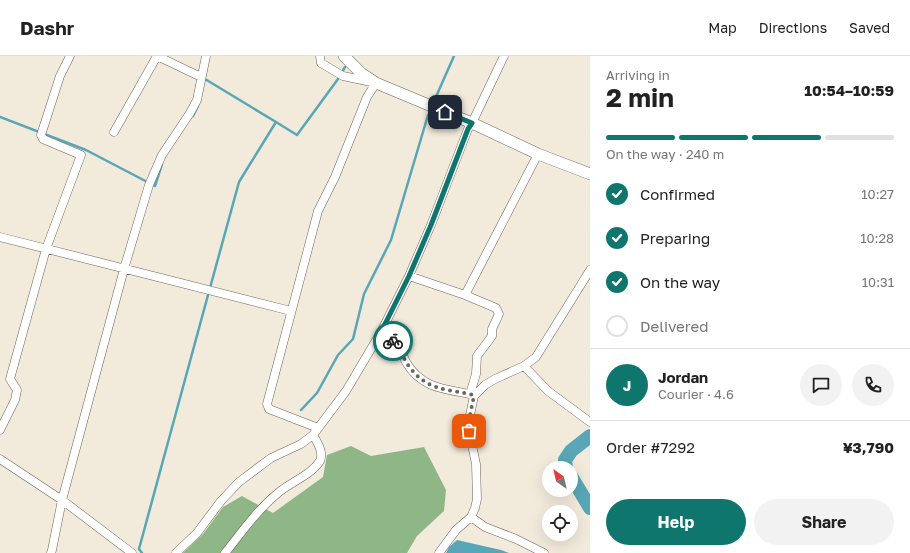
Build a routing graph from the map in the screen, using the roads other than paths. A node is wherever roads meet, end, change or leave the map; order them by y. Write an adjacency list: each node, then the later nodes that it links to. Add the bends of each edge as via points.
1 (70, 56): 14 (street, via 60,76 42,132 43,139 81,155)
2 (157, 56): 7 (street); 10 (street)
3 (206, 56): 7 (street)
4 (320, 56): 8 (street, via 321,63 341,75)
5 (344, 56): 8 (main road)
6 (504, 56): 9 (street)
7 (201, 78): 15 (street, via 197,100 162,156 150,183)
8 (376, 83): 9 (main road); 19 (street, via 367,97 335,177 318,211)
9 (472, 123): 11 (main road); 17 (street)
10 (114, 132)
11 (538, 154): 12 (main road); 18 (street)
12 (590, 174)
13 (0, 237): 14 (street)
14 (46, 249): 15 (street); 24 (street, via 10,379 17,390 16,400)
15 (124, 269): 19 (street); 27 (street)
16 (590, 270): 21 (street, via 536,357)
17 (409, 276): 18 (street); 20 (street)
18 (465, 295): 22 (street, via 496,308 499,314 492,329 492,336 477,356)
19 (291, 311): 25 (street, via 267,404 269,409)
20 (381, 332): 22 (street, via 395,342 407,364 420,378 434,387); 25 (street, via 346,391)
21 (524, 366): 22 (street, via 495,379); 23 (street, via 548,391)
22 (472, 395): 28 (street, via 469,431 476,464 477,499)
23 (590, 422)
24 (0, 430)
25 (316, 432): 31 (street, via 301,444 271,458 240,482 221,501 197,533); 32 (street, via 321,450 320,460 313,469 278,493 254,516)
26 (0, 459): 27 (street)
27 (62, 500): 29 (street); 30 (street)
28 (471, 517): 33 (street, via 456,530); 34 (street, via 485,527)
29 (51, 553)
30 (132, 553)
31 (176, 553)
32 (225, 553)
33 (439, 553)
34 (544, 553)

